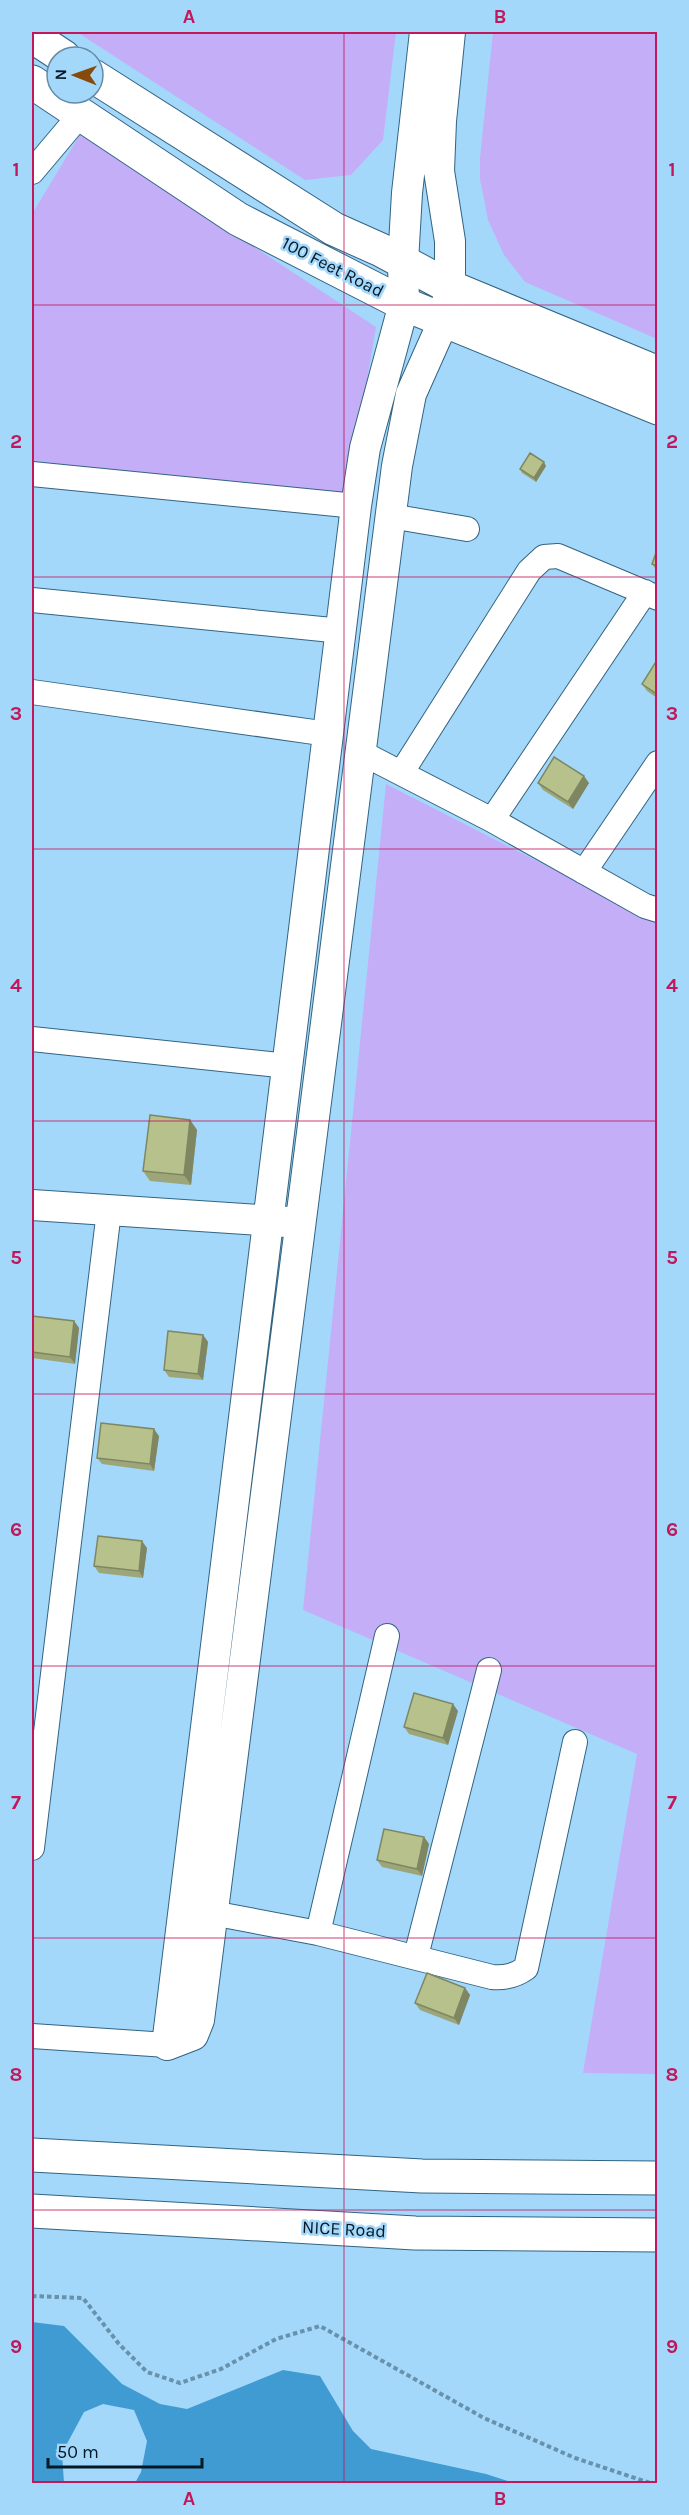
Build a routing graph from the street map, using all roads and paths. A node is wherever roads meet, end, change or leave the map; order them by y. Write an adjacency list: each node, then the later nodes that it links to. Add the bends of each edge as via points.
1 (424, 32): 9 (street)
2 (450, 32): 10 (street, via 440,171 450,241)
3 (32, 36): 4 (main road)
4 (46, 45)
5 (32, 82): 7 (main road, 100 Feet Road)
6 (105, 84): 9 (main road, 100 Feet Road, via 334,229)
7 (80, 115): 8 (street); 11 (main road, 100 Feet Road, via 237,219)
8 (32, 172)
9 (404, 262): 10 (main road, 100 Feet Road); 11 (street)
10 (450, 287): 12 (street); 13 (main road, 100 Feet Road)
11 (404, 304): 12 (main road, 100 Feet Road); 16 (street, via 365,448)
12 (444, 320): 14 (main road, 100 Feet Road); 17 (street, via 411,394)
13 (657, 373)
14 (657, 408)
15 (32, 474): 16 (street)
16 (356, 506): 21 (street)
17 (390, 516): 18 (street); 24 (street)
18 (467, 529)
19 (651, 595): 26 (street, via 558,556 544,557 529,571); 27 (street)
20 (32, 600): 21 (street)
21 (342, 631): 23 (street)
22 (32, 692): 23 (street)
23 (328, 734): 31 (street)
24 (360, 752): 26 (street); 35 (street)
25 (657, 763): 28 (street)
26 (402, 772): 27 (street)
27 (492, 820): 28 (street)
28 (584, 872): 29 (street)
29 (657, 910)
30 (32, 1039): 31 (street)
31 (288, 1066): 34 (street)
32 (32, 1204): 33 (street)
33 (109, 1211): 34 (street); 39 (street)
34 (269, 1221): 35 (street); 44 (street)
35 (301, 1223): 40 (street)
36 (387, 1636): 41 (street)
37 (489, 1670): 42 (street)
38 (575, 1742): 42 (street, via 526,1968 499,1978)
39 (32, 1848)
40 (212, 1913): 41 (street); 44 (street, via 199,2020 193,2036)
41 (318, 1933): 42 (street)
42 (416, 1956)
43 (32, 2036): 44 (street)
44 (167, 2045)
45 (32, 2155): 46 (main road, via 422,2176)
46 (657, 2178)
47 (32, 2211): 48 (main road, NICE Road, via 415,2233)
48 (657, 2235)
49 (32, 2296): 50 (path, via 83,2298 147,2372 180,2383 221,2369 276,2339 321,2326 484,2418 575,2458)
50 (653, 2484)

